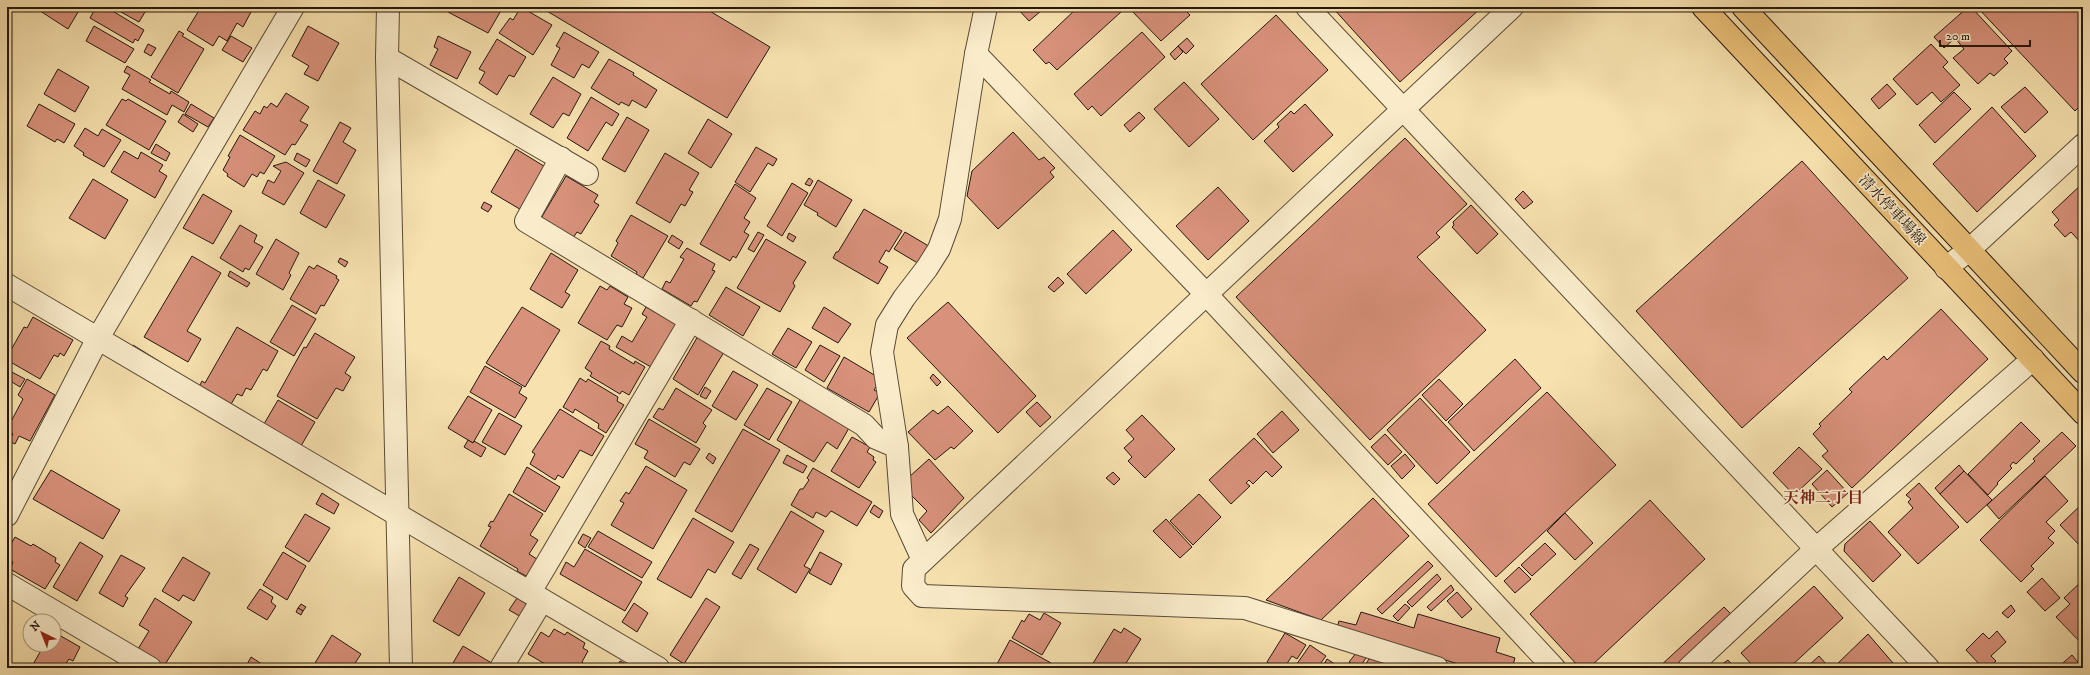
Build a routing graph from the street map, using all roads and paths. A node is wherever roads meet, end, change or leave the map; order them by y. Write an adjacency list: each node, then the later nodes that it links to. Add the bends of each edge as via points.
1 (293, 7): 19 (street)
2 (388, 7): 9 (street)
3 (986, 7): 8 (street)
4 (1307, 7): 10 (street)
5 (1512, 7): 10 (street)
6 (1703, 7): 15 (main road, 清水停車場線)
7 (1743, 7): 14 (main road, 清水停車場線)
8 (976, 54): 17 (street); 23 (street, via 950,219 939,249 887,325 882,352)
9 (387, 58): 12 (street); 24 (street)
10 (1402, 110): 17 (street); 26 (street)
11 (2083, 145): 14 (street)
12 (561, 158): 13 (street); 18 (street, via 526,221)
13 (587, 174)
14 (1969, 250): 15 (street); 21 (main road, 清水停車場線)
15 (1946, 268): 20 (main road, 清水停車場線)
16 (7, 285): 19 (street)
17 (1206, 294): 27 (street); 35 (street)
18 (691, 320): 23 (street, via 864,425 876,438); 29 (street)
19 (98, 338): 24 (street); 25 (street)
20 (2033, 359): 22 (main road, 清水停車場線); 26 (street)
21 (2083, 372)
22 (2083, 413)
23 (897, 447): 27 (street, via 902,514)
24 (398, 514): 29 (street); 31 (street)
25 (7, 515)
26 (1816, 549): 36 (street); 37 (street)
27 (923, 560): 34 (street, via 914,569 913,586 922,596 1245,608)
28 (7, 584): 30 (street)
29 (536, 596): 32 (street); 33 (street)
30 (150, 668)
31 (401, 668)
32 (501, 668)
33 (658, 668)
34 (1437, 668)
35 (1554, 668)
36 (1689, 668)
37 (1928, 668)

